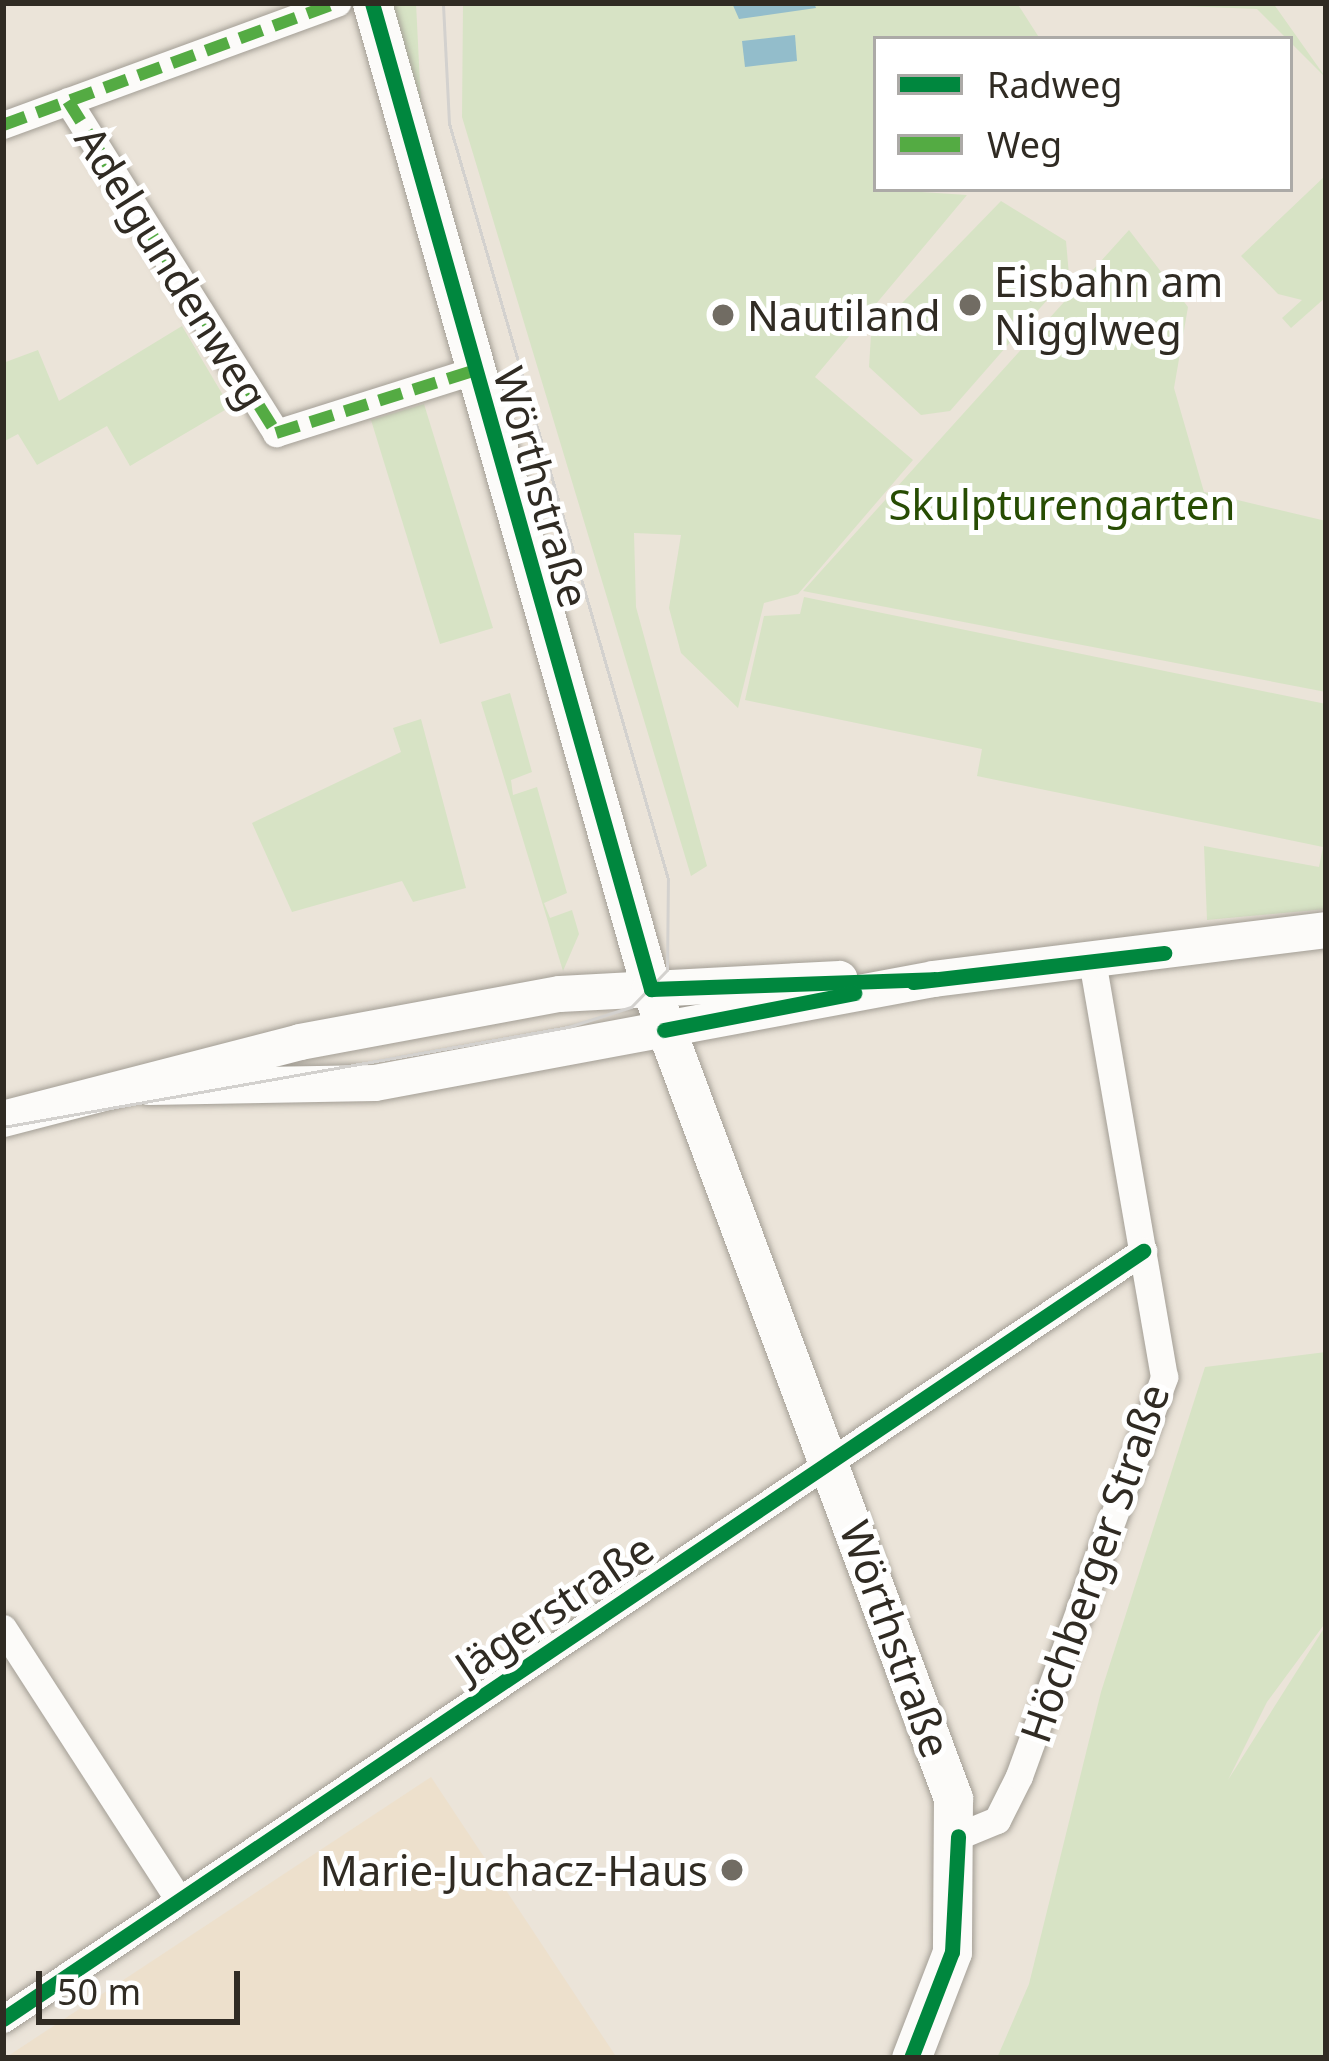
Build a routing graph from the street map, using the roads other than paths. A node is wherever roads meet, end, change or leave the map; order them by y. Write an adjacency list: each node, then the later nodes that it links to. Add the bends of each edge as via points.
1 (337, 3): 3 (street)
2 (372, 3): 5 (main road, Wörthstraße)
3 (68, 101): 4 (street); 5 (street, Adelgundenweg, via 276,433)
4 (3, 125)
5 (470, 372): 9 (main road, Wörthstraße)
6 (1326, 930): 7 (street)
7 (1092, 962): 8 (street); 13 (street, Höchberger Straße)
8 (934, 979): 9 (street); 10 (street)
9 (651, 989): 10 (main road, Wörthstraße); 11 (street, via 560,994 300,1042)
10 (664, 1030): 11 (street, via 375,1083); 14 (main road, Wörthstraße)
11 (149, 1087): 12 (street)
12 (3, 1118)
13 (1143, 1251): 14 (street, Jägerstraße); 16 (street, Höchberger Straße, via 1164,1377 1019,1776 997,1820)
14 (831, 1466): 16 (main road, Wörthstraße, via 942,1762); 17 (street, Jägerstraße)
15 (3, 1628): 17 (street)
16 (958, 1836): 19 (main road, via 952,1952)
17 (179, 1900): 18 (street, Jägerstraße)
18 (3, 2019)
19 (911, 2058)

